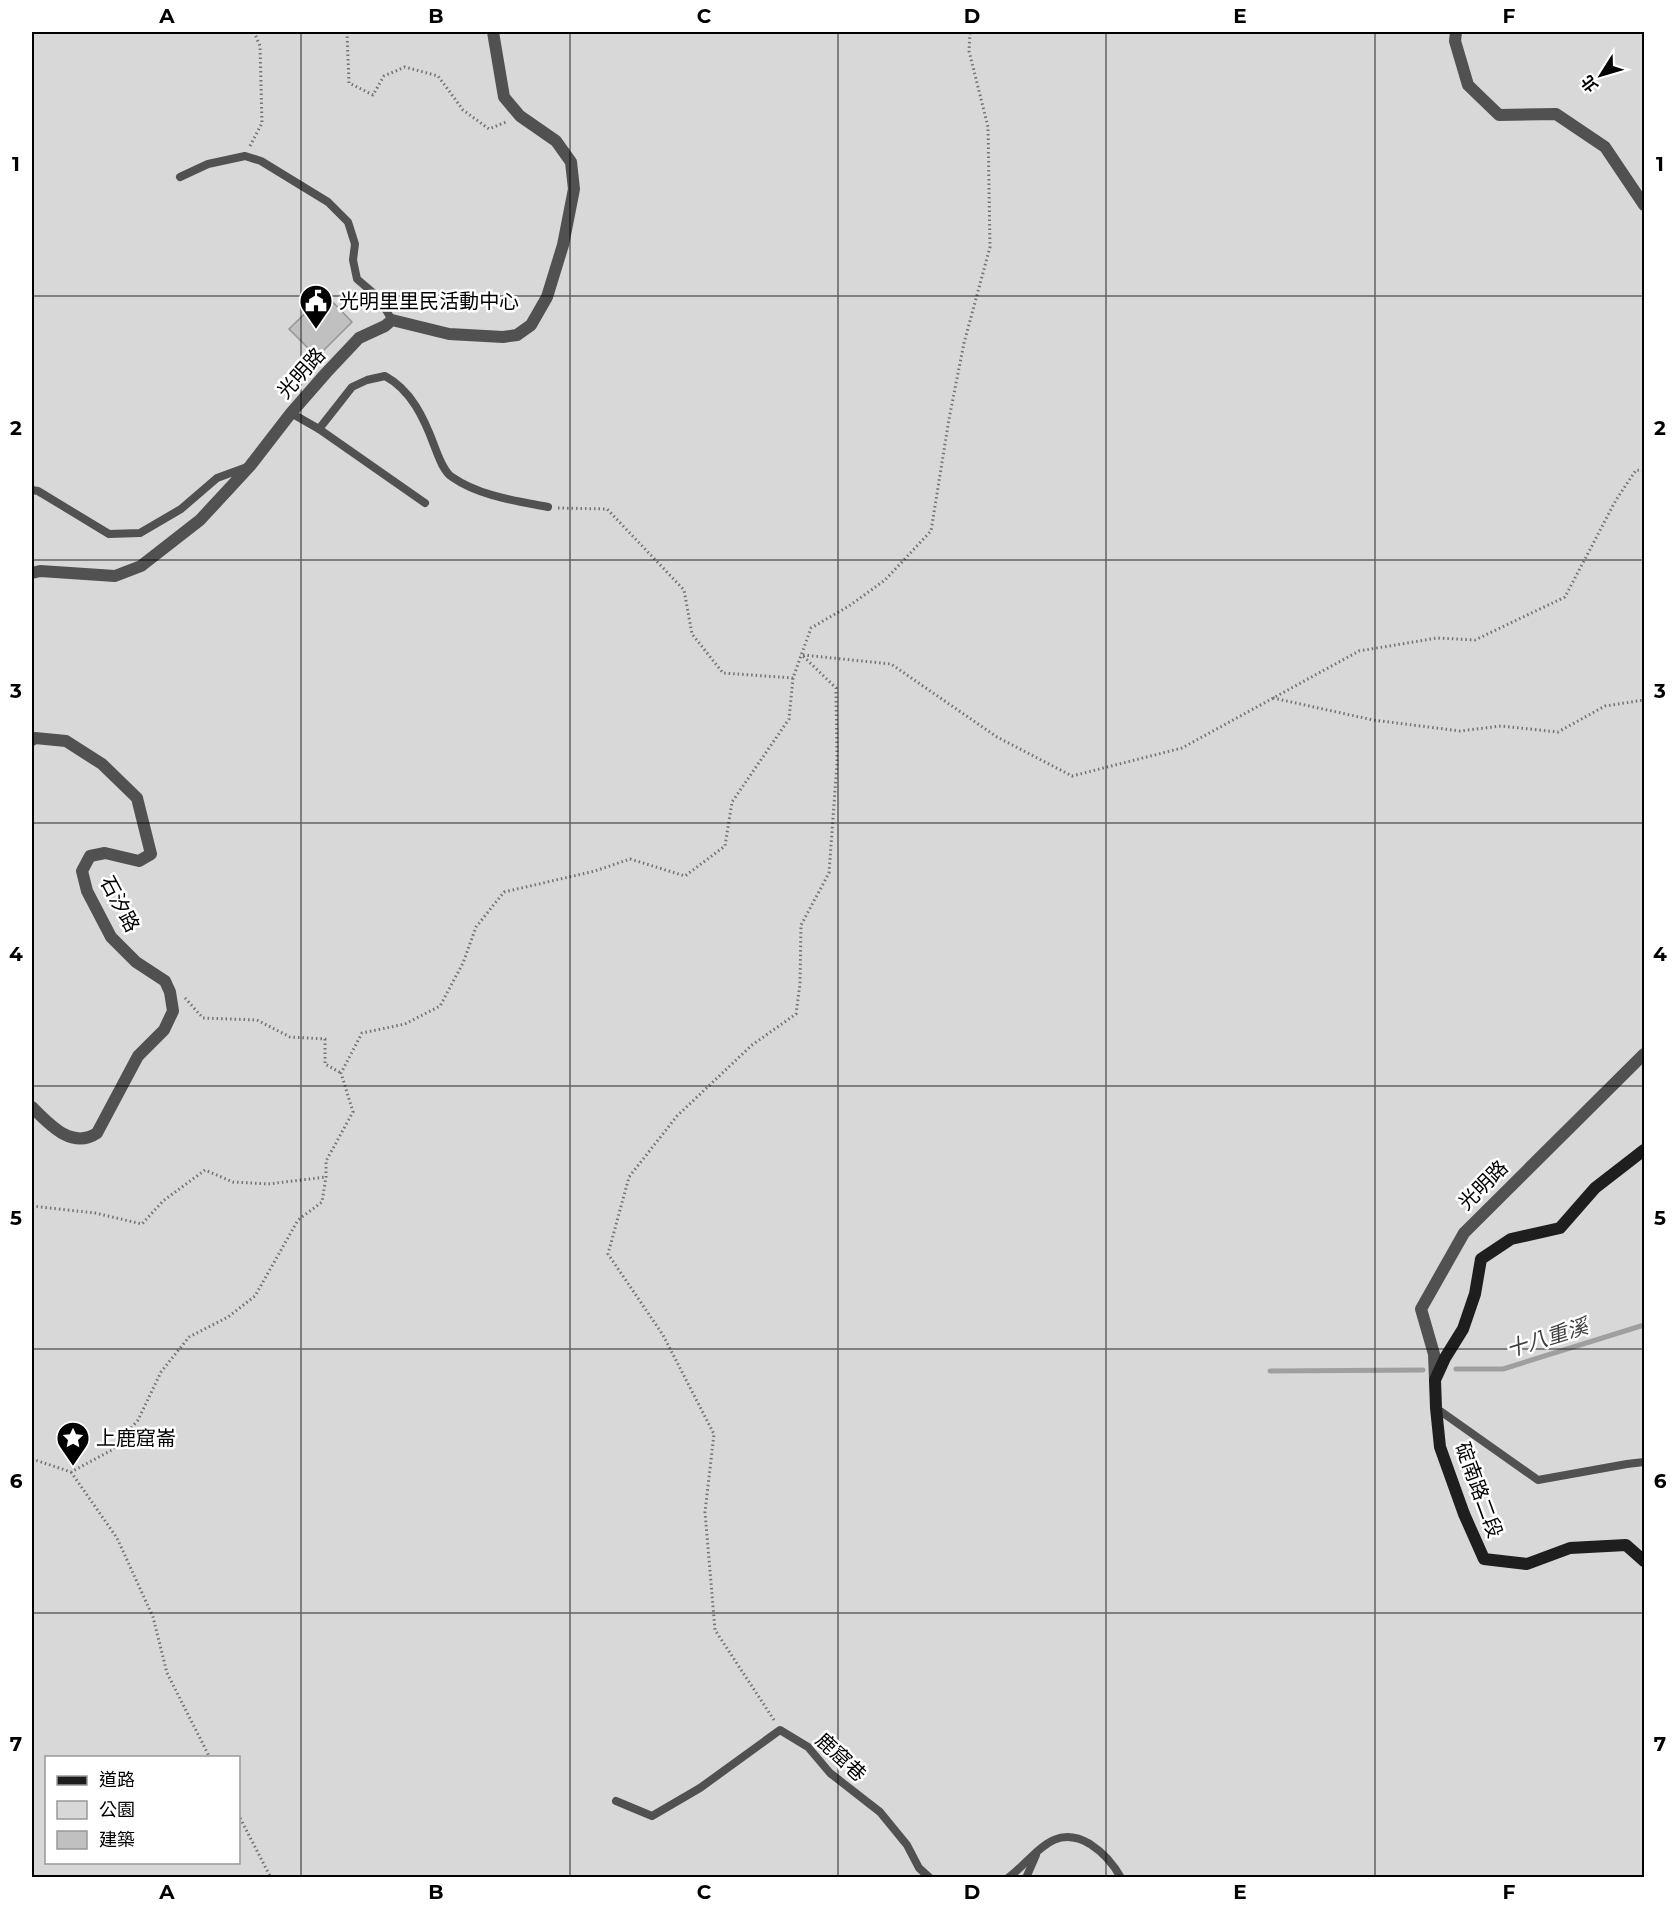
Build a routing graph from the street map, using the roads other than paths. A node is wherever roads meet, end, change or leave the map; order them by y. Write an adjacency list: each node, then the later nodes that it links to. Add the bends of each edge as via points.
1 (493, 32): 5 (street, via 504,97 520,116 556,141 571,162 574,189 547,297 531,326 517,335 449,334)
2 (1456, 32): 4 (street, via 1468,85 1499,115 1556,114 1605,147)
3 (180, 177): 5 (lane, via 208,164 245,156 261,161 328,202 348,222 355,244 357,279 378,297)
4 (1644, 205)
5 (392, 320): 6 (street, 光明路, via 359,338)
6 (291, 413): 7 (lane); 8 (street, 光明路)
7 (319, 429): 10 (lane); 11 (lane, via 352,387 385,376 397,382 421,414 450,476 477,489)
8 (250, 466): 9 (lane, via 217,478 181,509 140,533 109,534); 12 (street, 光明路, via 200,520 141,566 115,576)
9 (32, 490)
10 (425, 503)
11 (548, 507)
12 (32, 573)
13 (32, 740): 15 (street, 石汐路, via 66,741 102,764 137,798 151,854 139,861 105,853 90,856 82,871 87,891 111,937 136,962 165,981 173,1011 164,1030 138,1056 97,1133 87,1139 75,1139 52,1127)
14 (1644, 1054): 17 (street, 光明路, via 1464,1233 1421,1309 1434,1354)
15 (32, 1107)
16 (1644, 1150): 17 (street, 碇南路二段, via 1595,1188 1560,1228 1511,1239 1481,1259 1463,1329)
17 (1435, 1380): 18 (street, 碇南路二段)
18 (1436, 1408): 19 (lane, via 1538,1480); 20 (street, 碇南路二段, via 1440,1447 1484,1559 1527,1564 1570,1548 1626,1545)
19 (1644, 1462)
20 (1644, 1562)
21 (616, 1801): 23 (lane, 鹿窟巷, via 652,1816 700,1788 780,1730 808,1747 830,1773 880,1812)
22 (1040, 1849): 24 (lane); 25 (lane); 26 (lane, via 1060,1837 1072,1836 1101,1851)
23 (930, 1878)
24 (1008, 1878)
25 (1026, 1878)
26 (1121, 1878)

